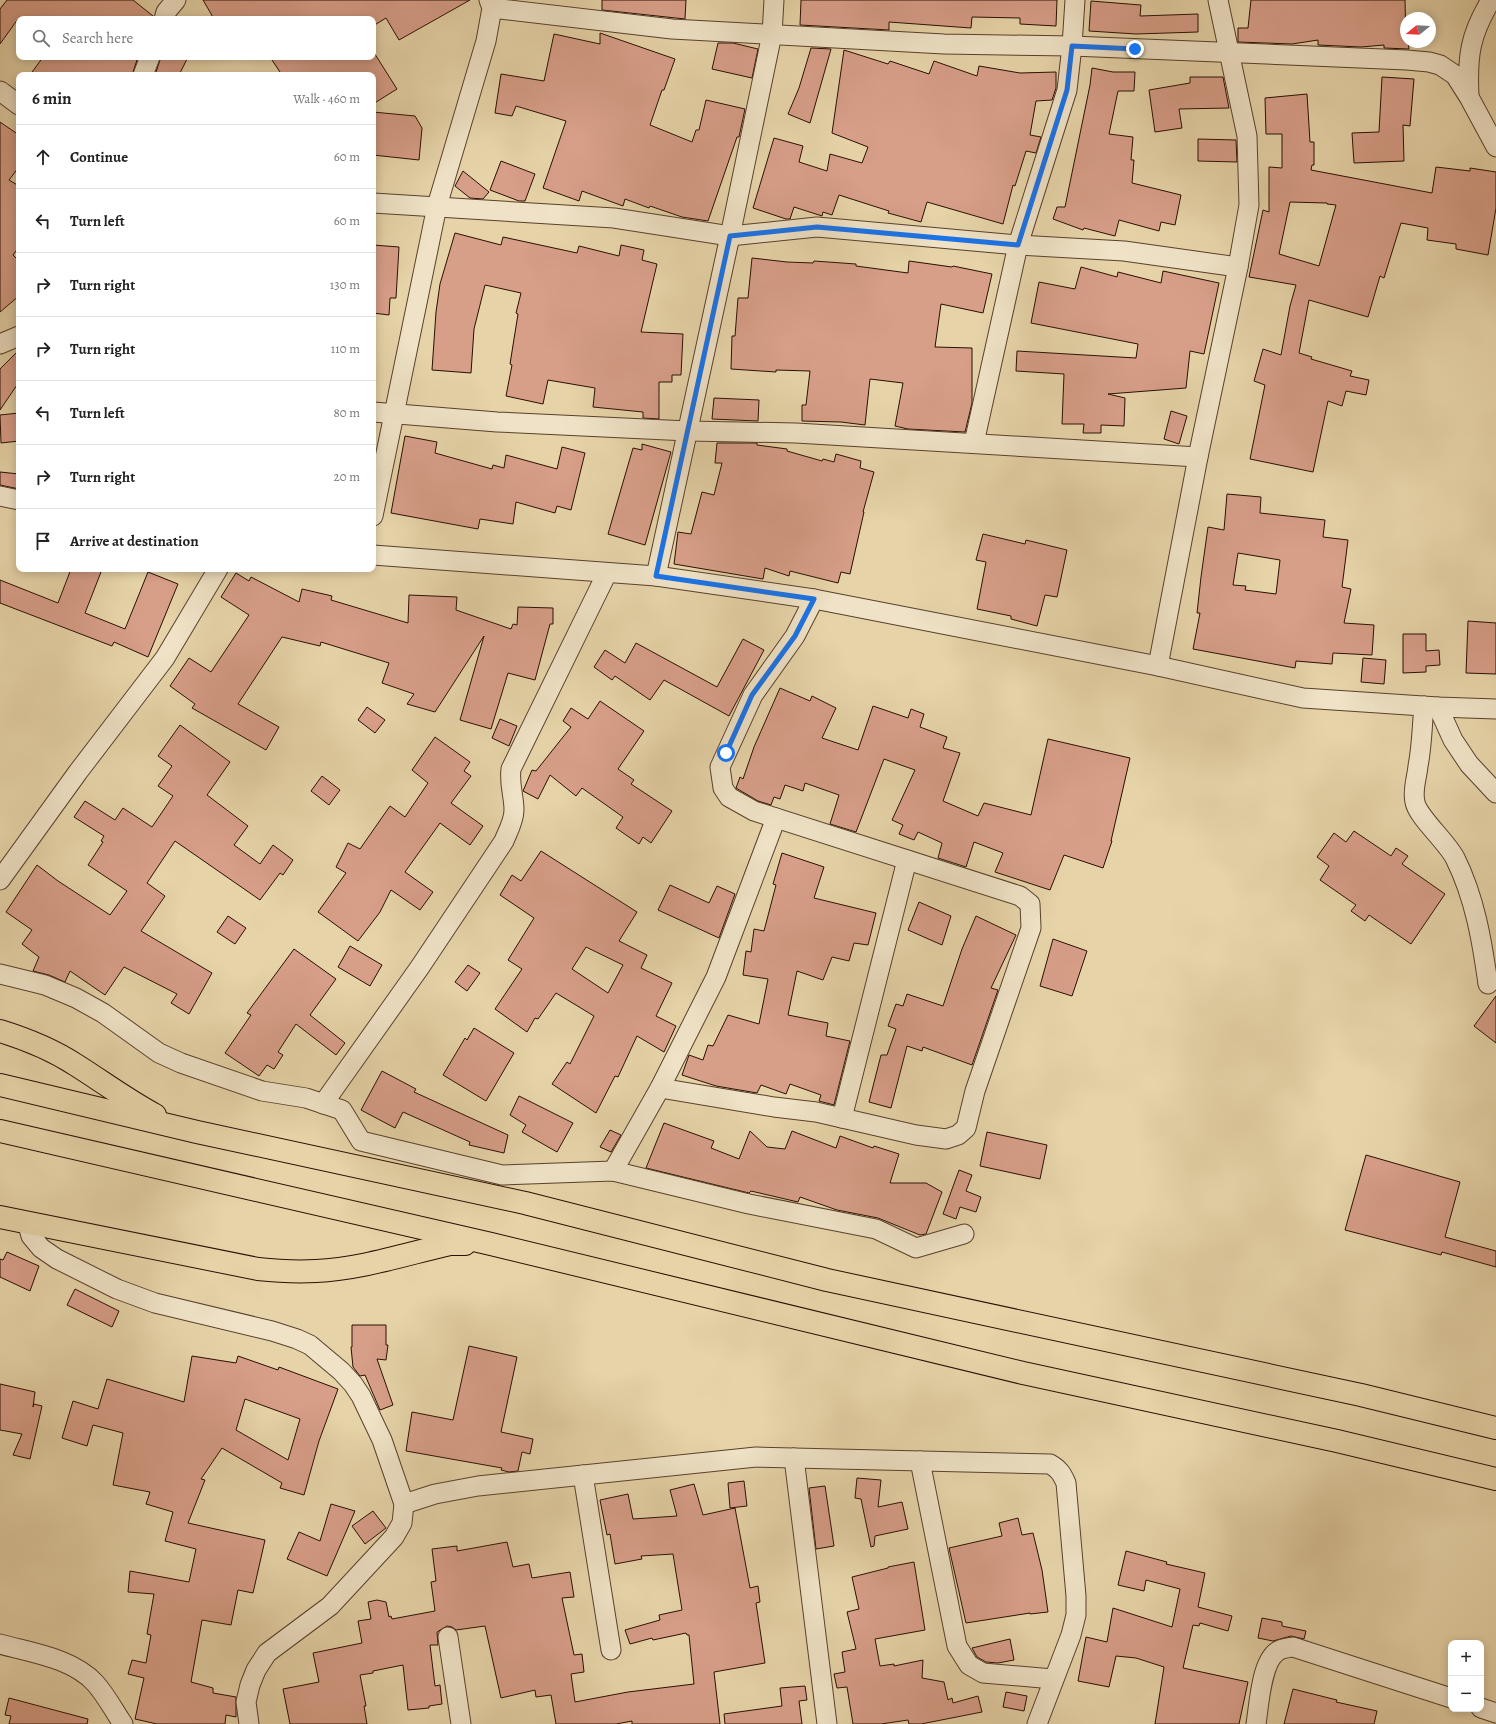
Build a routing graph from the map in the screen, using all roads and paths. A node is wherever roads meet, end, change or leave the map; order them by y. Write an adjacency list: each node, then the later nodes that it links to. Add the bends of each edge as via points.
1 (176, 0): 7 (street)
2 (774, 0): 8 (street)
3 (1075, 0): 9 (street)
4 (1218, 0): 10 (street)
5 (1491, 0): 14 (street, via 1478,21 1469,50)
6 (490, 4): 8 (street, via 672,29); 18 (street, via 486,41)
7 (165, 16)
8 (772, 34): 9 (street, via 944,44); 19 (street)
9 (1072, 46): 10 (street); 20 (street, via 1067,90)
10 (1229, 53): 14 (street, via 1429,62 1455,75); 21 (street, via 1247,136 1249,205)
11 (149, 60): 12 (street)
12 (144, 72)
13 (0, 91): 15 (street)
14 (1469, 97): 16 (street)
15 (16, 103)
16 (1496, 147)
17 (376, 203): 18 (street)
18 (437, 206): 19 (street, via 614,218); 25 (street)
19 (730, 236): 20 (street, via 817,227); 26 (street)
20 (1018, 245): 21 (street, via 1124,251); 27 (street)
21 (1238, 267): 28 (street)
22 (16, 337): 23 (street)
23 (0, 344)
24 (376, 412): 25 (street)
25 (394, 413): 26 (street, via 498,422); 31 (street)
26 (688, 431): 27 (street, via 796,433); 35 (street)
27 (974, 443): 28 (street)
28 (1198, 457): 37 (street)
29 (0, 496): 30 (street)
30 (16, 499)
31 (376, 501)
32 (376, 555): 34 (street)
33 (216, 572): 43 (street, via 165,658)
34 (608, 572): 35 (street); 49 (street, via 511,769 514,810 504,841 420,967)
35 (656, 576): 36 (street)
36 (814, 599): 37 (street); 41 (street, via 795,636 752,695 720,767 723,788 730,796 754,812)
37 (1158, 666): 38 (street, via 1303,698)
38 (1431, 706): 39 (street); 40 (street, via 1469,764); 45 (street, via 1413,792 1415,804 1455,857 1471,896 1481,937)
39 (1496, 708)
40 (1496, 794)
41 (776, 818): 42 (street); 48 (street, via 716,977)
42 (907, 860): 50 (street); 50 (street, via 1020,896 1030,904 1031,928 975,1091 966,1128 958,1135 946,1139 916,1135)
43 (0, 880)
44 (0, 974): 49 (street, via 45,985 76,998 103,1013 159,1053 181,1063 262,1091 306,1098)
45 (1488, 984)
46 (0, 1031): 52 (highway, via 75,1064 139,1106)
47 (0, 1085): 52 (highway)
48 (660, 1088): 50 (street); 53 (street)
49 (323, 1104): 53 (street, via 342,1110 361,1141 502,1176)
50 (842, 1118)
51 (0, 1131): 57 (highway)
52 (197, 1132): 58 (highway, via 525,1203 827,1280 1345,1392)
53 (613, 1171): 56 (street, via 749,1204 876,1229 916,1248)
54 (0, 1217): 55 (highway)
55 (27, 1222): 57 (highway, via 258,1269 287,1272 352,1266 450,1244); 63 (street, via 32,1236 41,1248 117,1290 155,1303 272,1331 310,1345 342,1371 361,1396 382,1440)
56 (964, 1234)
57 (491, 1244): 62 (highway, via 1016,1371 1337,1441)
58 (1496, 1428)
59 (794, 1458): 60 (street); 61 (street, via 756,1457); 74 (street)
60 (920, 1461): 67 (street, via 957,1646 969,1666 983,1673); 67 (street, via 1050,1464 1062,1474 1066,1483 1076,1608 1071,1635)
61 (583, 1475): 63 (street, via 478,1486 435,1494); 66 (street)
62 (1496, 1479)
63 (404, 1504): 72 (street, via 402,1523 388,1543 330,1606 266,1653 250,1685 246,1702)
64 (448, 1637): 73 (street)
65 (0, 1644): 71 (street, via 54,1659 81,1671 96,1684)
66 (611, 1650)
67 (1053, 1679): 75 (street)
68 (1448, 1697): 76 (street, via 1293,1647 1278,1651 1267,1664)
69 (1484, 1709): 70 (street)
70 (1496, 1713)
71 (123, 1724)
72 (249, 1724)
73 (461, 1724)
74 (827, 1724)
75 (1037, 1724)
76 (1256, 1724)

